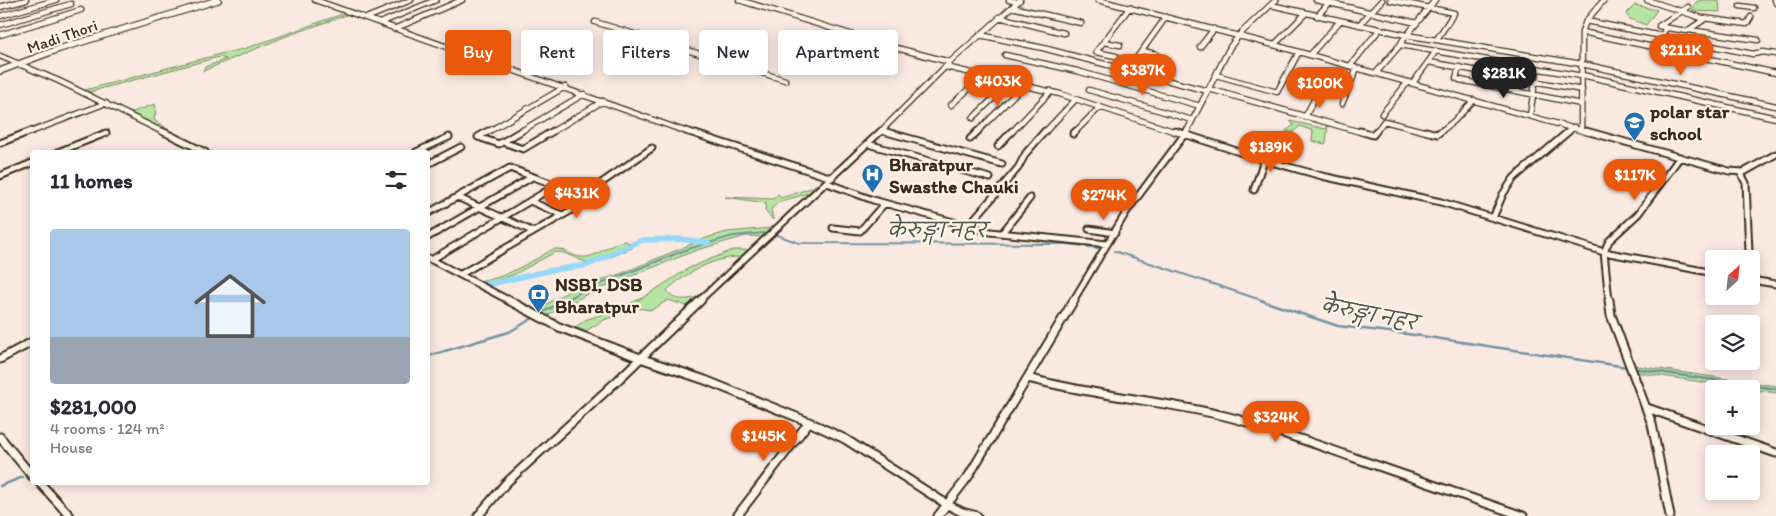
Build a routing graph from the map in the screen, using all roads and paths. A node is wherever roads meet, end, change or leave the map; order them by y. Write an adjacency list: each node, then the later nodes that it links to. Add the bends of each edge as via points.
1 (26, 0): 26 (street)
2 (43, 0): 22 (street)
3 (56, 0): 22 (street)
4 (218, 0): 83 (main road, Madi Thori)
5 (315, 0): 41 (street)
6 (411, 0): 41 (street)
7 (435, 0): 24 (street); 46 (street)
8 (462, 0): 24 (street)
9 (739, 0): 84 (street)
10 (1009, 0): 19 (street)
11 (1098, 0): 28 (street)
12 (1276, 0): 25 (street)
13 (1316, 0): 20 (street)
14 (1382, 0): 34 (street)
15 (1390, 0): 30 (street)
16 (1435, 0): 30 (street)
17 (1604, 0): 43 (street)
18 (1647, 0): 33 (street)
19 (1019, 1): 27 (street)
20 (1330, 1): 34 (street); 37 (street)
21 (1737, 1): 31 (street, via 1741,7)
22 (48, 2): 36 (street)
23 (71, 4): 49 (street)
24 (451, 5): 52 (street)
25 (1271, 5): 35 (street); 62 (street)
26 (0, 7)
27 (1012, 7): 39 (street); 47 (street)
28 (1130, 7): 40 (street); 65 (street)
29 (1688, 7): 33 (street)
30 (1429, 8): 48 (street); 64 (street, via 1454,13)
31 (1754, 8)
32 (81, 10): 58 (street)
33 (1681, 10): 42 (street); 51 (street, via 1659,26)
34 (1370, 12): 48 (street); 50 (street)
35 (1306, 13): 37 (street); 68 (street)
36 (0, 16)
37 (1317, 16): 44 (street)
38 (1751, 16): 42 (street, via 1747,24)
39 (999, 17): 57 (street); 59 (street)
40 (1166, 17): 53 (street); 71 (street)
41 (366, 18): 46 (street)
42 (1704, 18): 55 (street)
43 (1586, 20): 56 (street); 61 (street)
44 (1340, 21): 50 (street); 77 (street)
45 (595, 22): 96 (street)
46 (380, 23): 52 (street)
47 (1081, 23)
48 (1417, 23): 60 (street)
49 (0, 25)
50 (1358, 25): 54 (street)
51 (1668, 28): 55 (street, via 1683,32); 61 (street)
52 (394, 29): 102 (street)
53 (1214, 29): 62 (street); 70 (street)
54 (1379, 30): 60 (street); 86 (street)
55 (1689, 30): 78 (street, via 1758,39)
56 (1582, 32): 85 (street); 91 (street)
57 (1064, 33)
58 (0, 35)
59 (980, 35): 84 (street); 104 (street)
60 (1407, 35): 64 (street); 69 (street)
61 (1659, 35): 66 (street)
62 (1239, 36): 68 (street); 93 (street)
63 (1705, 37): 66 (street)
64 (1437, 38): 85 (street)
65 (1104, 42): 67 (street); 80 (street, via 1096,52)
66 (1701, 43): 78 (street)
67 (1120, 45)
68 (1274, 45): 73 (street)
69 (1400, 45): 72 (street); 92 (street)
70 (1200, 47)
71 (1142, 51): 74 (street); 81 (street)
72 (1436, 51): 82 (street); 89 (street)
73 (1299, 52): 77 (street); 93 (street, via 1277,92)
74 (1156, 54)
75 (1776, 54): 78 (street)
76 (1005, 55): 117 (street, via 1077,71)
77 (1310, 55): 86 (street)
78 (1757, 55)
79 (0, 56): 83 (street)
80 (1116, 56)
81 (1136, 59)
82 (1429, 62): 87 (street); 100 (street)
83 (20, 64): 90 (main road, Madi Thori); 113 (street)
84 (948, 64): 95 (street); 128 (street)
85 (1582, 64): 94 (street); 118 (street)
86 (1350, 66): 88 (street)
87 (1459, 67): 97 (street); 109 (street, via 1456,78 1460,80)
88 (1357, 68): 92 (street); 114 (street)
89 (1537, 68): 94 (street); 97 (street)
90 (0, 71)
91 (1776, 72)
92 (1376, 73): 99 (street)
93 (1216, 75): 104 (street)
94 (1582, 75): 105 (street); 124 (street)
95 (983, 76): 98 (street); 116 (street)
96 (785, 80)
97 (1535, 81): 105 (street); 109 (street)
98 (1010, 82): 101 (street); 123 (street)
99 (1408, 82): 100 (street); 120 (street)
100 (1414, 83): 111 (street)
101 (1024, 85): 106 (street); 133 (street)
102 (565, 87): 108 (street); 134 (street, via 478,136 496,144)
103 (1089, 90): 125 (street)
104 (1209, 90): 117 (street); 122 (street)
105 (1582, 90): 115 (street)
106 (1051, 91): 110 (street); 137 (street)
107 (1318, 92): 122 (street)
108 (584, 94): 112 (street); 134 (street)
109 (1533, 95): 115 (street); 121 (street)
110 (1076, 99): 119 (street); 166 (street, via 1026,153 1018,168)
111 (1474, 100): 121 (street); 122 (street, via 1437,134 1384,121 1375,134 1369,134)
112 (603, 101): 134 (street, via 523,149); 153 (street)
113 (106, 103): 135 (street); 141 (street)
114 (1342, 104)
115 (1581, 104): 127 (street)
116 (951, 105)
117 (1200, 106): 125 (street)
118 (1776, 106)
119 (1100, 108): 130 (street); 131 (street)
120 (1382, 114)
121 (1530, 115): 126 (street)
122 (1305, 117)
123 (973, 118)
124 (1776, 118)
125 (1192, 120): 131 (street)
126 (1574, 127): 127 (street); 165 (street, via 1514,178)
127 (1581, 129): 144 (street)
128 (882, 131): 136 (street); 148 (street)
129 (106, 133): 140 (street)
130 (1073, 134)
131 (1184, 135): 145 (street); 171 (street)
132 (449, 137): 142 (street)
133 (970, 139)
134 (502, 142)
135 (0, 143)
136 (868, 144): 152 (street); 153 (street)
137 (998, 146)
138 (460, 147): 146 (street)
139 (652, 148): 157 (street)
140 (63, 150)
141 (201, 150)
142 (420, 150)
143 (1776, 154): 149 (street)
144 (1680, 156): 149 (street); 175 (street, via 1638,214 1609,241)
145 (1264, 160): 155 (street); 165 (street, via 1441,202)
146 (430, 163)
147 (30, 164): 150 (street)
148 (1002, 164)
149 (1740, 172): 174 (street, via 1746,183)
150 (0, 176)
151 (532, 177): 154 (street); 156 (street, via 510,168); 161 (street)
152 (990, 178)
153 (829, 181): 160 (street); 183 (street)
154 (555, 186): 157 (street, via 569,189); 159 (street)
155 (1254, 190)
156 (457, 197): 161 (street); 162 (street)
157 (581, 197): 163 (street, via 589,200)
158 (1030, 198): 170 (street)
159 (530, 201): 163 (street); 164 (street)
160 (884, 204): 166 (street); 167 (street, via 860,231)
161 (480, 207): 164 (street); 172 (street)
162 (430, 212)
163 (562, 215): 169 (street)
164 (503, 217): 169 (street); 176 (street)
165 (1493, 218): 175 (street)
166 (968, 226): 170 (street)
167 (833, 228)
168 (1089, 228): 171 (street)
169 (534, 232): 179 (street)
170 (1002, 233): 173 (street)
171 (1115, 233): 173 (street)
172 (430, 236)
173 (1107, 244): 185 (street)
174 (1749, 250)
175 (1604, 252): 178 (street); 186 (street, via 1611,315)
176 (430, 258)
177 (430, 259): 179 (street)
178 (1705, 271)
179 (461, 274): 183 (street, via 560,327)
180 (1760, 281): 181 (street)
181 (1776, 284)
182 (30, 343): 184 (street)
183 (640, 358): 187 (street); 194 (street, via 506,483)
184 (0, 359)
185 (1028, 378): 192 (street); 198 (street, via 1060,387 1184,406 1228,417)
186 (1647, 408): 189 (street); 199 (street)
187 (809, 422): 192 (street, via 845,439); 195 (street)
188 (0, 437): 190 (street)
189 (1776, 453)
190 (30, 474)
191 (42, 485): 193 (street)
192 (948, 505): 196 (street); 197 (street)
193 (70, 516)
194 (478, 516)
195 (737, 516)
196 (938, 516)
197 (977, 516)
198 (1523, 516)
199 (1670, 516)

